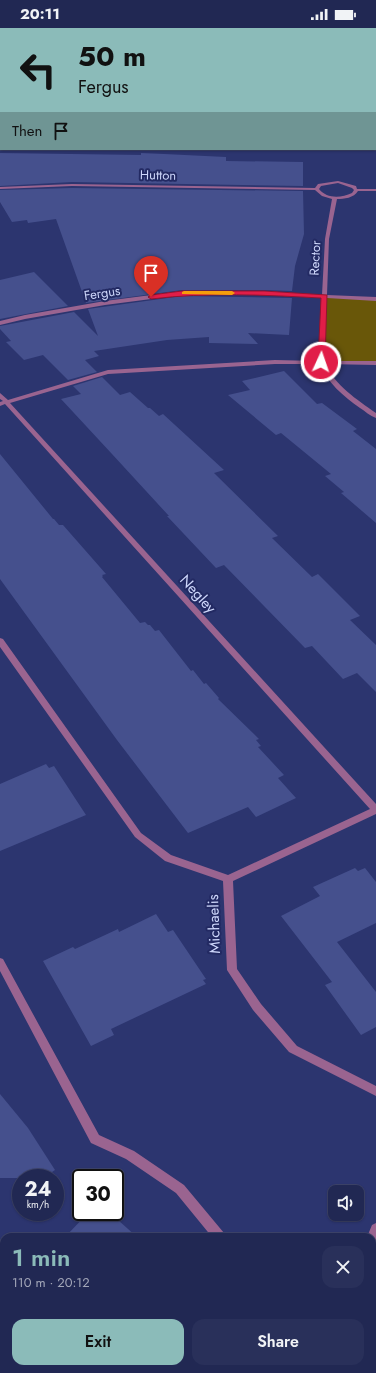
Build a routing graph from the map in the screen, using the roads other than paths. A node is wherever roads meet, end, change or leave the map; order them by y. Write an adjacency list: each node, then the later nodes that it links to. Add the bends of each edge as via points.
1 (0, 188): 2 (street, Hutton, via 72,185)
2 (316, 189): 3 (street, via 320,185 338,182 350,185); 5 (street, via 324,196)
3 (356, 190): 4 (street); 5 (street, via 350,196)
4 (376, 190)
5 (336, 198): 6 (street, Rector, via 327,239)
6 (324, 296): 7 (street, Fergus); 8 (street, Fergus, via 182,293 105,303); 9 (street, Rector)
7 (376, 299)
8 (0, 324)
9 (321, 362): 10 (street); 12 (street, via 275,362 108,372); 13 (street, via 336,385)
10 (376, 363)
11 (0, 395): 12 (street, Negley)
12 (3, 403): 15 (street, Negley)
13 (376, 416)
14 (0, 641): 16 (street, Michaelis, via 138,835 168,858)
15 (376, 810): 16 (street)
16 (228, 879): 18 (street, Michaelis, via 232,970 257,1007 294,1049)
17 (0, 962): 19 (street, via 95,1139 130,1155 180,1189)
18 (376, 1091)
19 (217, 1233)

